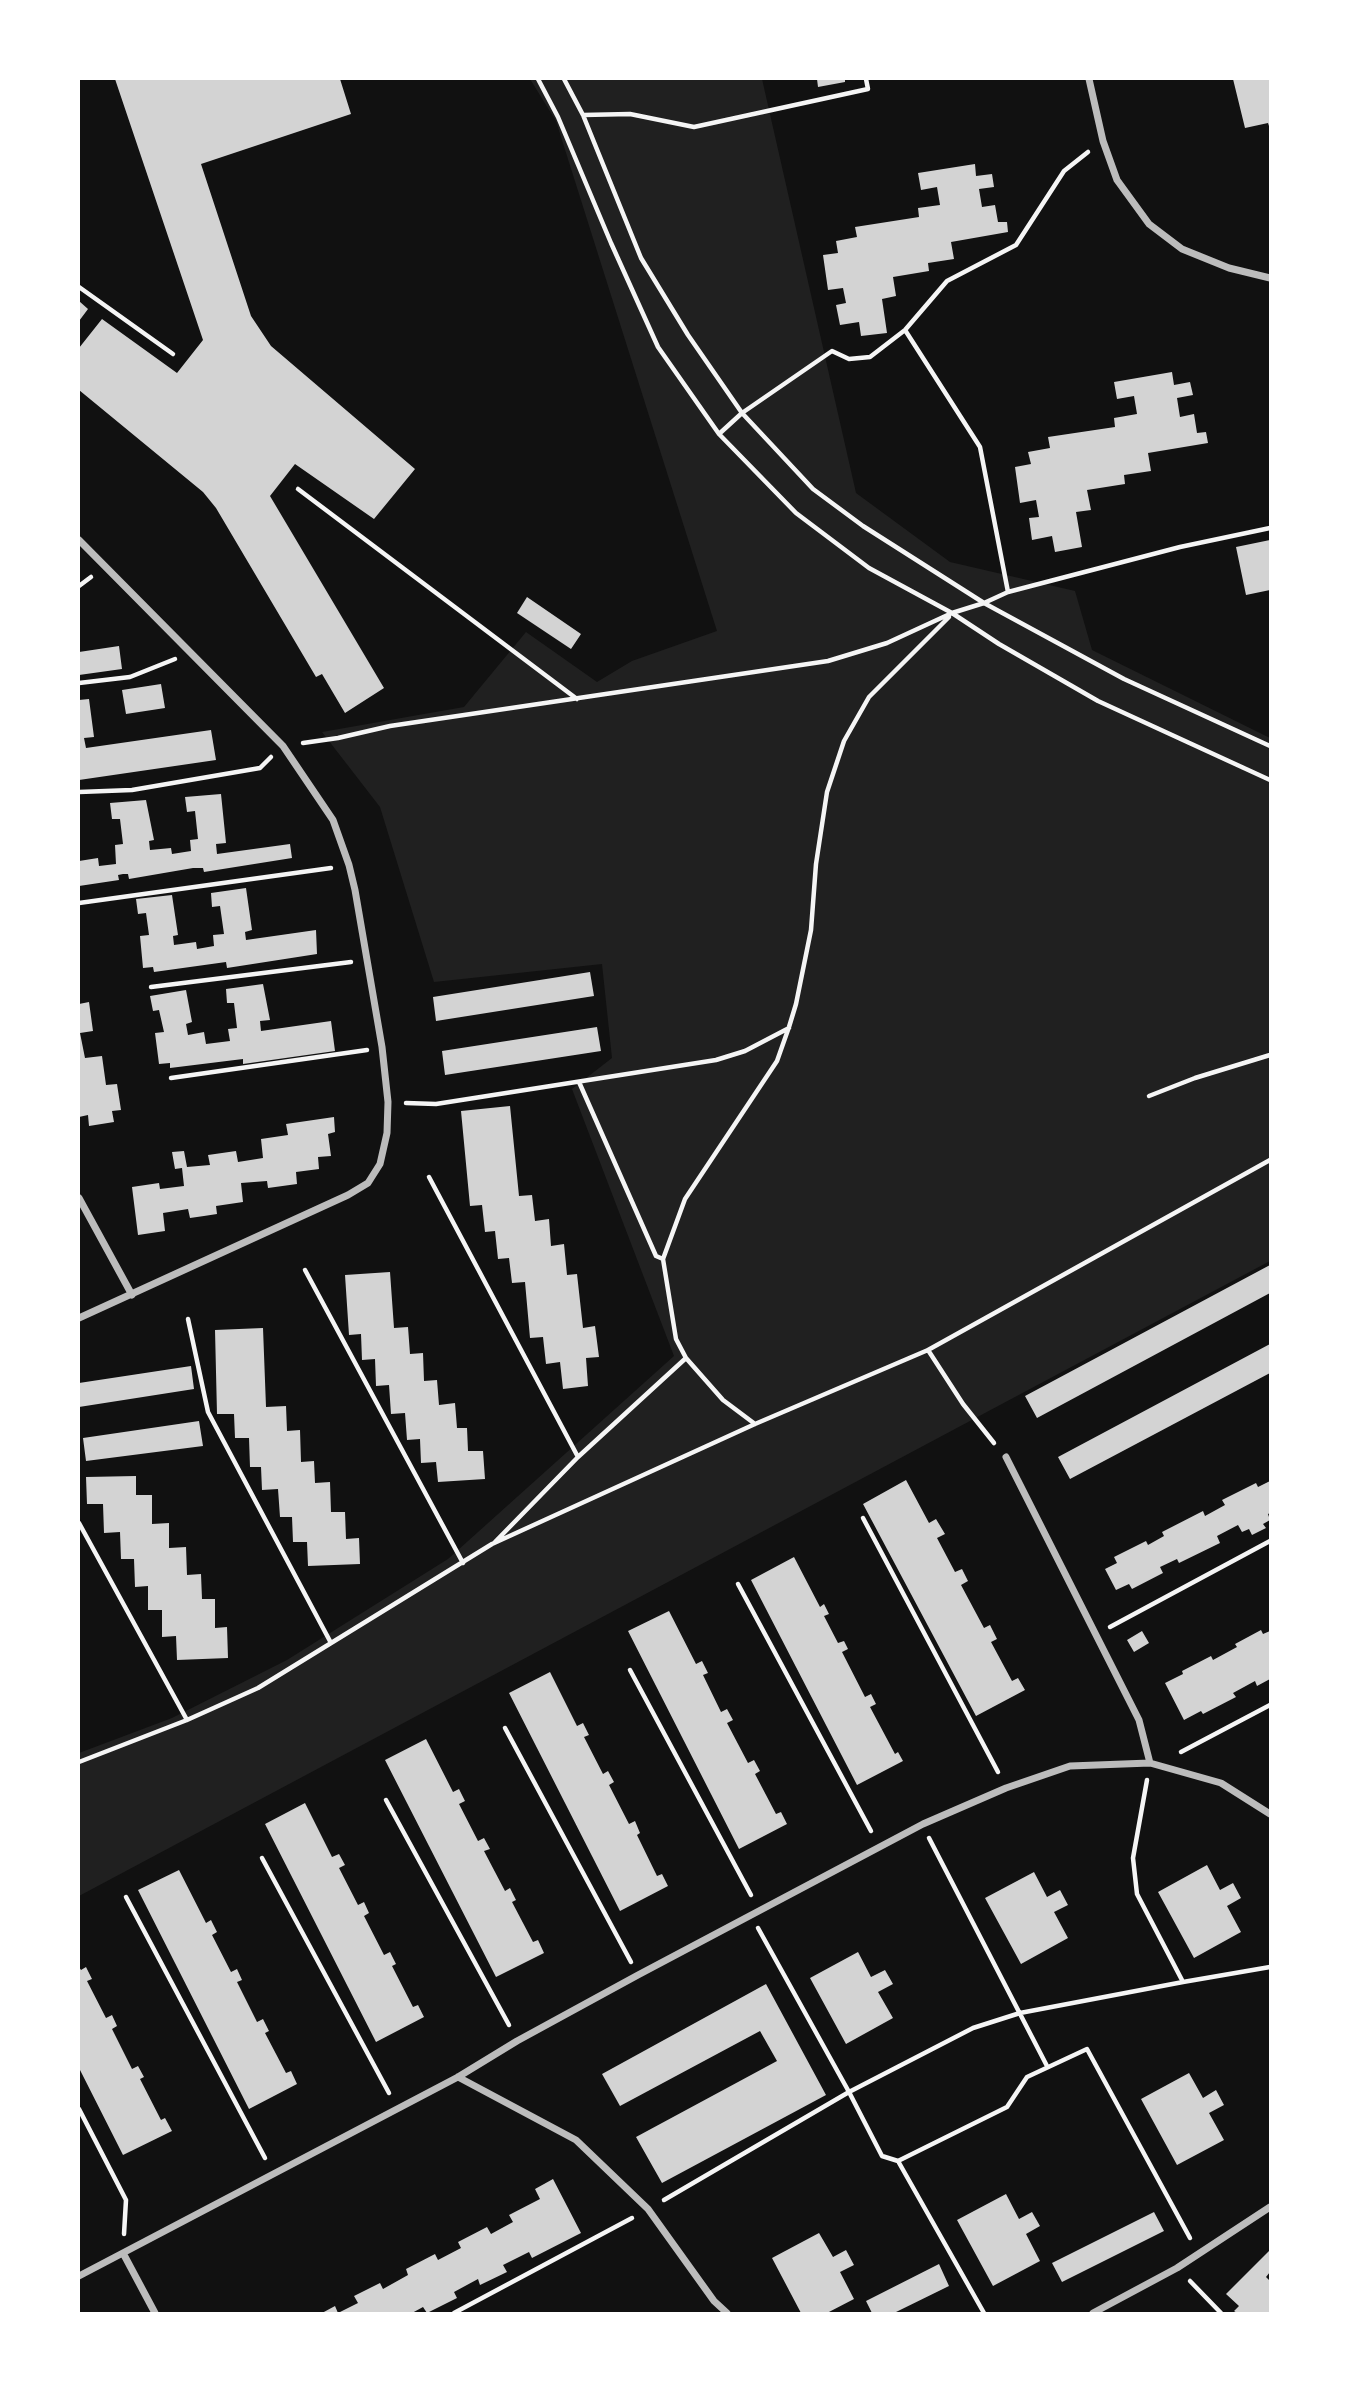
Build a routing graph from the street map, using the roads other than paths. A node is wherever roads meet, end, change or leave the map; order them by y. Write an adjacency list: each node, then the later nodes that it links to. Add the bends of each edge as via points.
1 (1089, 79): 2 (street, via 1116,180 1149,224 1182,249)
2 (1270, 278)
3 (79, 540): 5 (street, via 283,746 333,820 349,865 388,1102 380,1164 368,1183)
4 (79, 1198): 5 (street)
5 (132, 1295): 6 (street)
6 (79, 1318)
7 (1006, 1457): 8 (street, via 1139,1720)
8 (1150, 1763): 9 (street, via 1221,1783); 10 (street, via 1070,1766 923,1824)
9 (1270, 1814)
10 (457, 2077): 12 (street); 15 (street, via 576,2140 648,2209 713,2301)
11 (1270, 2207): 16 (street, via 1177,2268)
12 (123, 2253): 13 (street); 14 (street)
13 (79, 2276)
14 (155, 2313)
15 (727, 2313)
16 (1093, 2313)

